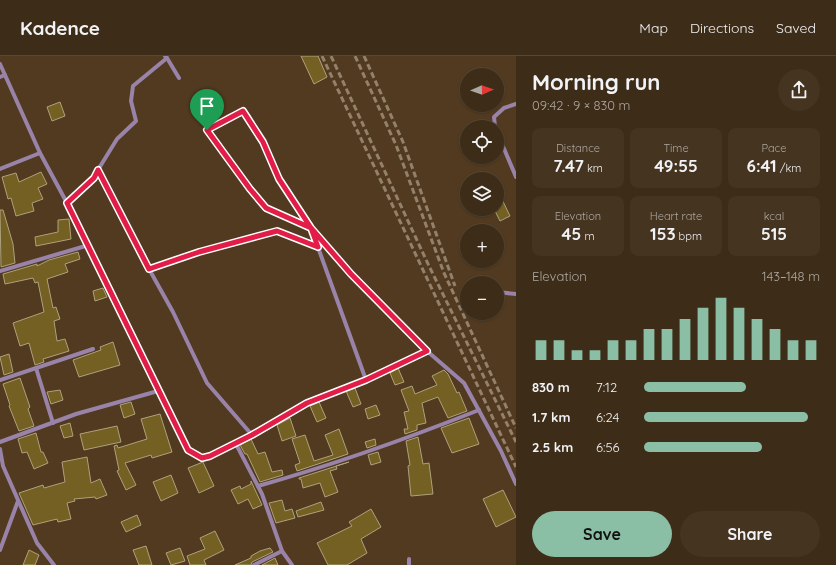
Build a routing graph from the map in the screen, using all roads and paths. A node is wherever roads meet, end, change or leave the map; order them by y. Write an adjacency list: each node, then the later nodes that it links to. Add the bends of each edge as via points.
1 (166, 57): 5 (street); 11 (street, via 133,86 131,101 136,121 118,139)
2 (0, 64): 3 (street)
3 (5, 75): 4 (street); 9 (street)
4 (0, 77)
5 (179, 78)
6 (516, 104): 7 (street, via 497,113)
7 (494, 120)
8 (504, 149): 12 (street)
9 (40, 153): 10 (street); 13 (street)
10 (0, 169)
11 (98, 170): 13 (street, via 94,178); 17 (street)
12 (516, 177)
13 (67, 203): 15 (street)
14 (311, 228): 14 (street, via 266,208 207,130 243,111 263,142 279,179); 16 (street); 22 (street, via 351,274)
15 (89, 245): 18 (street); 26 (street)
16 (318, 247): 17 (street, via 277,231 199,252); 25 (street)
17 (149, 269): 29 (street, via 173,312 207,384)
18 (0, 271)
19 (504, 293): 20 (street)
20 (516, 294)
21 (93, 349): 23 (street)
22 (427, 351): 25 (street); 27 (street, via 464,383)
23 (36, 368): 24 (street); 28 (street)
24 (0, 380)
25 (366, 380): 29 (street, via 307,403)
26 (158, 390): 28 (street); 31 (street, via 188,450 196,456 210,456)
27 (479, 410): 33 (street); 34 (street, via 411,437)
28 (53, 423): 30 (street)
29 (252, 435): 31 (street)
30 (0, 442)
31 (236, 444): 34 (street)
32 (0, 448): 35 (street, via 3,466)
33 (516, 484)
34 (258, 486): 37 (street)
35 (18, 501): 36 (street); 39 (street, via 37,543)
36 (0, 550)
37 (282, 552): 40 (street); 41 (street)
38 (409, 559): 42 (street)
39 (54, 565)
40 (254, 565)
41 (292, 565)
42 (408, 565)

